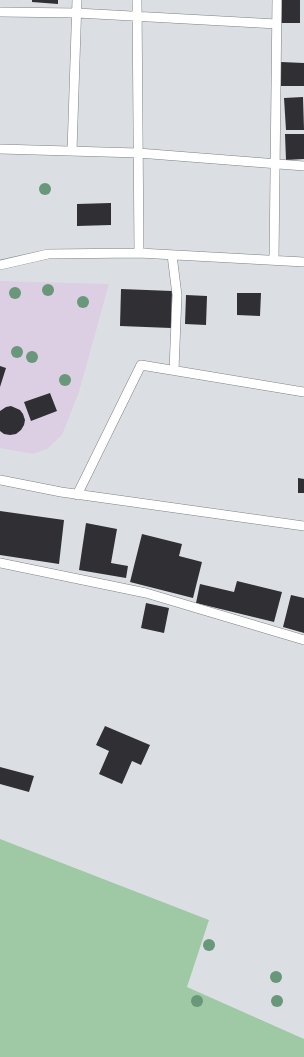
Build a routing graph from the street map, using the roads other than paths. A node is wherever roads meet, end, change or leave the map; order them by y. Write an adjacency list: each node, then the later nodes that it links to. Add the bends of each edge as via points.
1 (77, 0): 5 (lane)
2 (137, 0): 6 (lane)
3 (277, 0): 7 (lane)
4 (0, 12): 5 (lane)
5 (77, 13): 6 (lane); 9 (lane)
6 (137, 17): 7 (lane); 10 (lane)
7 (277, 24): 11 (lane)
8 (0, 149): 9 (lane)
9 (72, 151): 10 (lane)
10 (138, 153): 11 (lane); 13 (lane)
11 (275, 164): 12 (lane); 15 (lane)
12 (304, 166)
13 (139, 253): 14 (lane); 17 (lane, via 48,254)
14 (172, 255): 15 (lane); 18 (lane, via 177,295)
15 (274, 260): 16 (lane)
16 (304, 262)
17 (0, 265)
18 (174, 370): 19 (lane); 21 (lane, via 141,365)
19 (304, 392)
20 (0, 480): 21 (lane)
21 (76, 495): 22 (lane)
22 (304, 526)
23 (0, 562): 24 (lane, via 146,593)
24 (304, 640)

